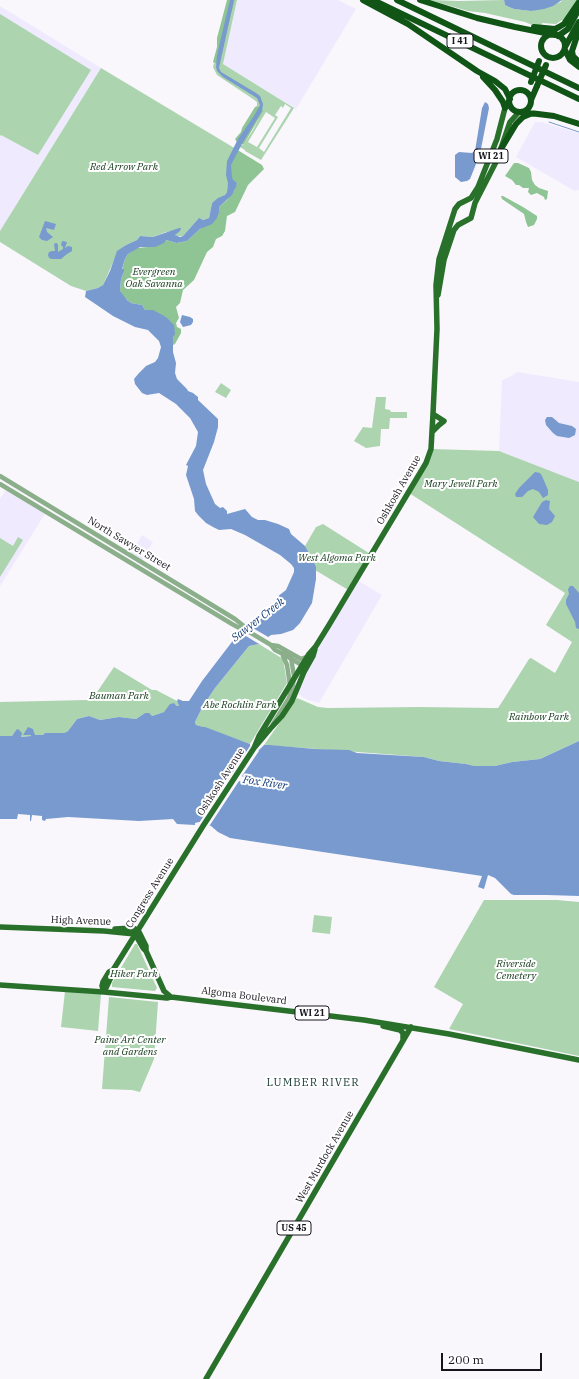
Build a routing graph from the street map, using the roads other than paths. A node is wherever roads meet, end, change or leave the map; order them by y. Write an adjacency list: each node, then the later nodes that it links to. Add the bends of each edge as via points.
1 (363, 0): 16 (highway, via 408,24)
2 (373, 0): 19 (highway, I 41)
3 (397, 0): 17 (highway, I 41)
4 (420, 0): 8 (highway)
5 (579, 2): 8 (highway, via 564,24 555,29)
6 (579, 9): 10 (highway, via 568,29)
7 (579, 22): 11 (highway)
8 (512, 26): 10 (highway)
9 (579, 30): 14 (highway, via 572,51)
10 (556, 35): 11 (highway, via 563,40); 12 (highway, via 543,40)
11 (565, 48): 13 (highway, via 559,57); 15 (highway, via 570,60)
12 (542, 50): 13 (highway, via 545,55); 18 (highway, bridge, via 531,82)
13 (553, 58): 21 (highway, bridge, via 546,65)
14 (579, 62)
15 (579, 67)
16 (480, 73): 20 (highway, via 503,86); 22 (highway, via 495,90)
17 (579, 88)
18 (520, 90): 20 (highway); 21 (highway, via 526,92)
19 (579, 99)
20 (509, 100): 22 (main road, WI 21); 23 (highway, via 513,110)
21 (531, 100): 23 (highway, via 530,107)
22 (505, 108): 27 (main road, WI 21, via 497,139 478,187 472,198)
23 (520, 112): 24 (highway); 26 (main road, WI 21, via 510,122)
24 (530, 114): 25 (highway); 26 (highway, via 516,124)
25 (579, 124)
26 (501, 149): 28 (main road, WI 21)
27 (462, 203): 28 (main road, via 468,204); 29 (main road)
28 (473, 210): 30 (main road, via 471,218)
29 (454, 212): 30 (main road, via 459,220); 31 (main road, Oshkosh Avenue, via 439,259)
30 (465, 221): 31 (main road, Oshkosh Avenue, via 455,228 444,260)
31 (437, 299): 32 (main road, Oshkosh Avenue)
32 (433, 414): 33 (main road, Oshkosh Avenue); 33 (main road, via 444,422)
33 (432, 432): 38 (main road, Oshkosh Avenue, via 430,452 423,470)
34 (0, 476): 36 (street, North Sawyer Street, via 230,615)
35 (0, 484): 36 (street, North Sawyer Street)
36 (246, 630): 37 (street, North Sawyer Street)
37 (271, 645): 39 (street, North Sawyer Street); 40 (street, North Sawyer Street)
38 (316, 646): 41 (main road, Oshkosh Avenue); 43 (main road, Oshkosh Avenue, via 313,656)
39 (286, 650): 41 (street, North Sawyer Street, via 301,659); 42 (street)
40 (280, 653): 42 (street, North Sawyer Street); 45 (street, via 286,659)
41 (308, 656): 43 (main road, Oshkosh Avenue)
42 (291, 658): 43 (street, North Sawyer Street); 44 (street)
43 (305, 664): 44 (main road, Oshkosh Avenue); 46 (main road, Oshkosh Avenue, via 292,701)
44 (294, 679): 45 (main road, Oshkosh Avenue); 46 (street, via 290,695)
45 (290, 686): 47 (main road, Oshkosh Avenue)
46 (270, 729): 47 (main road, Oshkosh Avenue)
47 (254, 748): 48 (main road, Oshkosh Avenue)
48 (204, 826): 50 (main road, Congress Avenue)
49 (0, 927): 50 (main road, High Avenue)
50 (136, 932): 52 (main road); 53 (main road, Congress Avenue, via 103,982)
51 (0, 985): 53 (main road, Algoma Boulevard)
52 (162, 987): 54 (main road); 55 (main road)
53 (104, 992): 54 (main road, Algoma Boulevard / WI 21)
54 (152, 996): 55 (main road, Algoma Boulevard / WI 21)
55 (171, 997): 56 (main road, Algoma Boulevard / WI 21)
56 (364, 1020): 57 (main road, Algoma Boulevard / WI 21); 58 (main road, via 400,1030 403,1033)
57 (411, 1027): 58 (main road, West Murdock Avenue / US 45); 59 (main road, Algoma Boulevard)
58 (403, 1040): 60 (main road, West Murdock Avenue / US 45)
59 (579, 1060)
60 (206, 1379)

